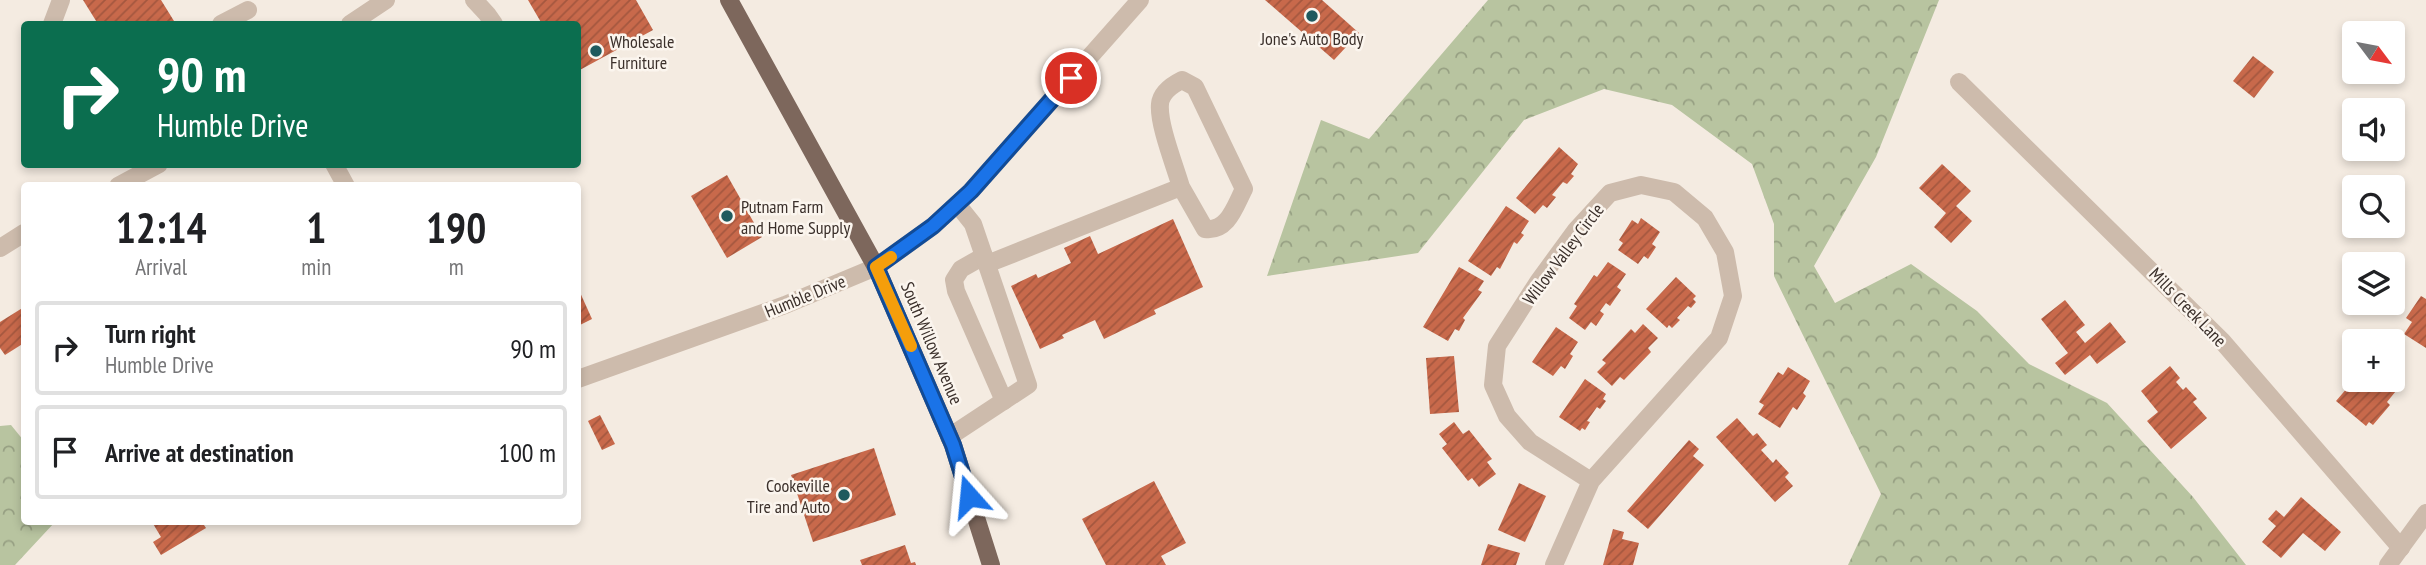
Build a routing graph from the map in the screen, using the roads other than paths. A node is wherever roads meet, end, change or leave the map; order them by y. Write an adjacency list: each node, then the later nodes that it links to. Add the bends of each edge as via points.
1 (61, 0): 7 (street)
2 (386, 0): 9 (street)
3 (474, 0): 10 (street)
4 (729, 0): 19 (main road, South Willow Avenue)
5 (1140, 0): 15 (street, Humble Drive)
6 (249, 11): 8 (street)
7 (53, 21)
8 (227, 21)
9 (354, 21)
10 (492, 21)
11 (1959, 82): 25 (street, Mills Creek Lane, via 2222,341)
12 (152, 168): 13 (street)
13 (125, 182)
14 (1181, 187): 14 (street, via 1205,229 1215,230 1225,224 1244,189 1195,88 1181,80 1170,86 1160,102); 18 (street)
15 (957, 204): 18 (street, via 973,224); 19 (street, Humble Drive)
16 (21, 235): 17 (street)
17 (0, 248)
18 (985, 260): 21 (street, via 1028,385); 21 (street, via 961,269 954,281)
19 (876, 267): 20 (street, Humble Drive, via 785,305); 22 (main road, South Willow Avenue)
20 (581, 378)
21 (1004, 401): 22 (street)
22 (949, 437): 26 (main road, South Willow Avenue)
23 (1591, 481): 23 (street, Willow Valley Circle, via 1719,338 1733,296 1725,252 1705,218 1674,192 1641,185 1610,193 1576,230 1497,346 1493,385 1507,416 1530,442); 27 (street, Willow Valley Circle)
24 (2426, 513): 25 (street)
25 (2402, 548): 28 (street)
26 (991, 565)
27 (1554, 565)
28 (2388, 565)

